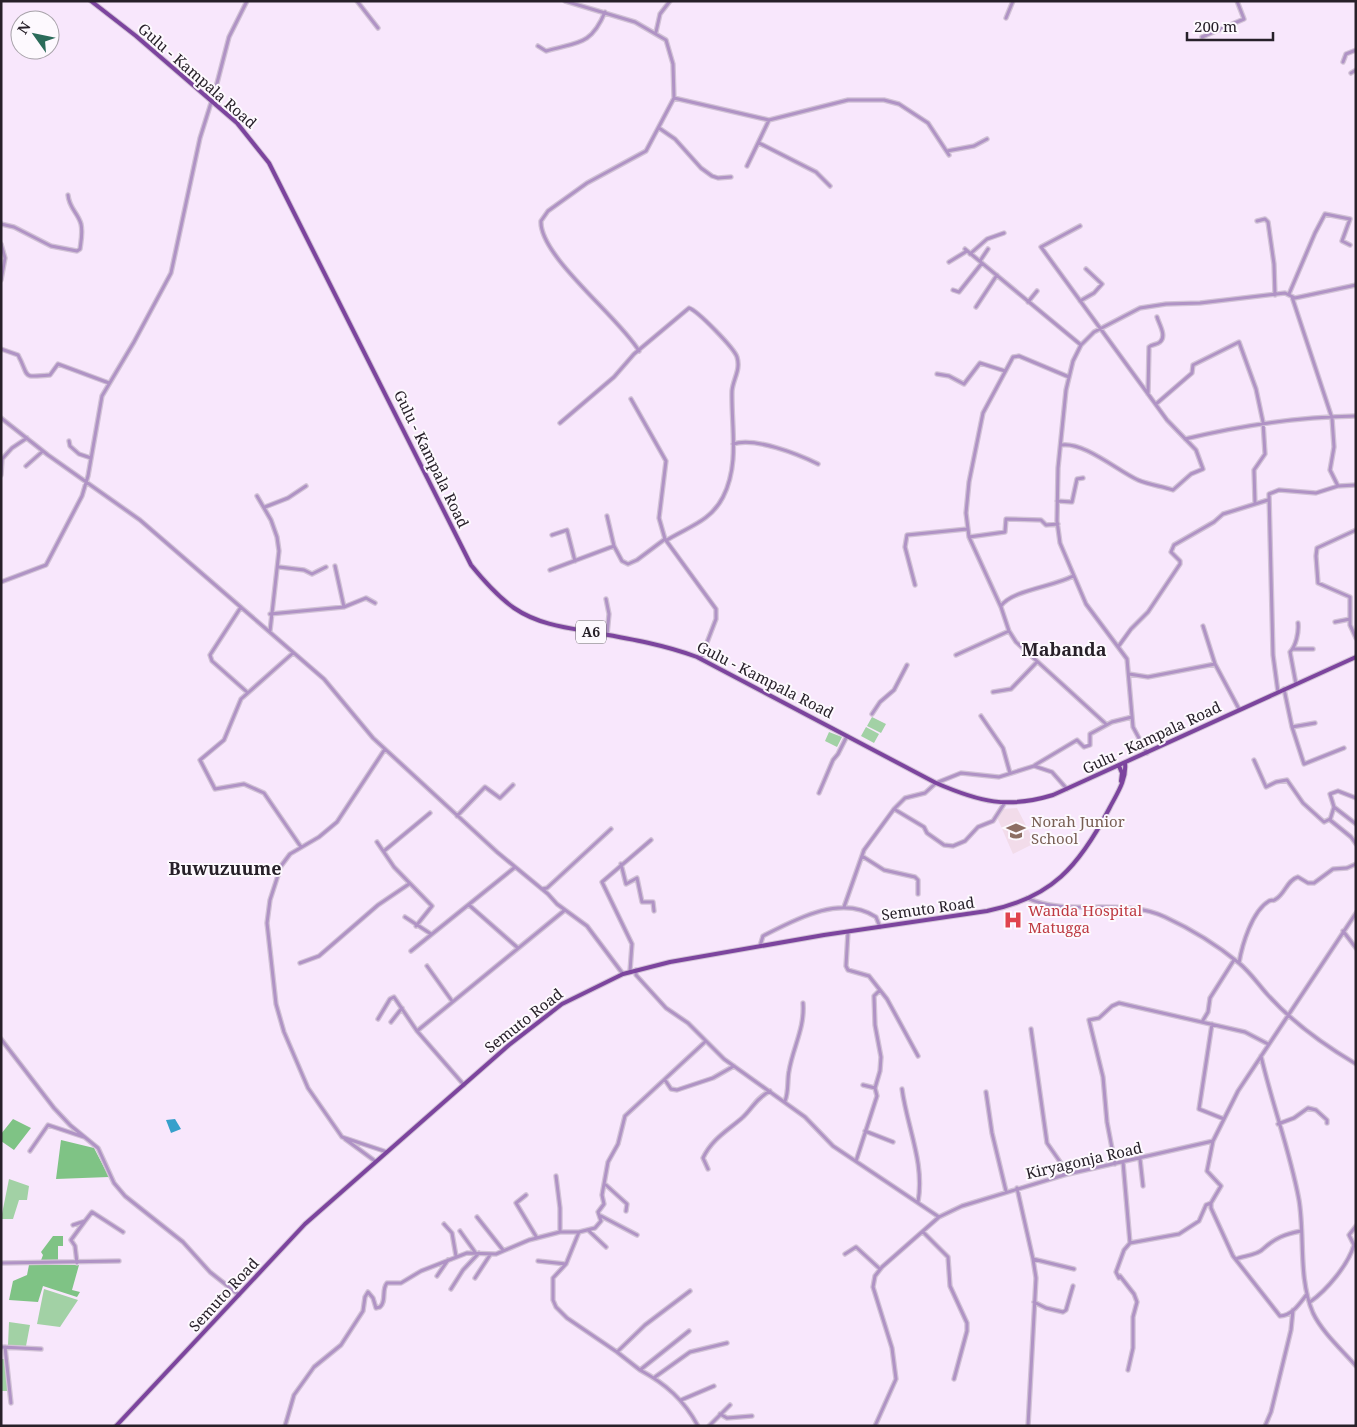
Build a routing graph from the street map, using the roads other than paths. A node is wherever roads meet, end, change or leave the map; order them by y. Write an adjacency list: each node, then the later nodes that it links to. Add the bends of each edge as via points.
1 (91, 1): 19 (main road, Gulu - Kampala Road / A6)
2 (247, 1): 19 (street, via 229,37)
3 (357, 1): 10 (street)
4 (565, 1): 8 (street)
5 (670, 1): 11 (street, via 660,14)
6 (1013, 1): 9 (street)
7 (1237, 1): 12 (street, via 1244,19)
8 (605, 12): 11 (street); 13 (street, via 594,33 581,43 546,51)
9 (1006, 18)
10 (378, 28)
11 (656, 32): 18 (street, via 669,45)
12 (1202, 37)
13 (538, 46)
14 (1356, 50): 15 (street, via 1346,54)
15 (1343, 62)
16 (1356, 70): 17 (street)
17 (1351, 73)
18 (674, 98): 20 (street); 21 (street)
19 (212, 100): 59 (street, via 200,138 171,273); 117 (main road, Gulu - Kampala Road / A6, via 253,140 276,175 471,565 491,589 519,611 563,627)
20 (770, 120): 23 (street); 24 (street, via 848,100 884,100 899,104 928,123)
21 (659, 128): 27 (street, via 675,139 712,176); 55 (street, via 646,151 588,184 548,211 542,221 544,237 562,262 628,334)
22 (987, 139): 24 (street, via 974,146)
23 (759, 142): 26 (street); 28 (street, via 816,172)
24 (947, 151): 25 (street)
25 (949, 155)
26 (747, 166)
27 (732, 177)
28 (830, 186)
29 (68, 195): 31 (street, via 68,203 80,222 82,233 77,251 50,246 14,227)
30 (1256, 221): 46 (street, via 1265,219 1268,222)
31 (1, 224)
32 (1080, 226): 48 (street, via 1041,247)
33 (1004, 233): 37 (street)
34 (1, 244): 42 (street, via 5,258)
35 (1350, 245): 47 (street, via 1342,242 1350,219 1325,214)
36 (988, 249): 39 (street)
37 (968, 251): 38 (street); 39 (street)
38 (949, 262)
39 (981, 262): 41 (street); 44 (street, via 959,292)
40 (1086, 270): 48 (street, via 1102,284)
41 (997, 275): 49 (street); 50 (street)
42 (1, 280)
43 (1356, 285): 47 (street)
44 (953, 290)
45 (1038, 291): 49 (street)
46 (1275, 295): 47 (street); 52 (street, via 1140,308)
47 (1291, 295): 63 (street)
48 (1080, 301): 52 (street)
49 (1028, 302): 53 (street)
50 (976, 307)
51 (1157, 317): 60 (street, via 1162,327 1162,339 1149,347)
52 (1102, 329): 53 (street); 60 (street)
53 (1081, 345): 58 (street)
54 (1, 348): 59 (street, via 18,355 24,372 29,376 50,375 58,364)
55 (639, 351): 67 (street); 70 (street, via 689,308 693,309 732,348 738,360 732,391)
56 (1005, 371): 57 (street, via 980,363 964,384); 58 (street, via 1016,355); 91 (street, via 978,428 969,482)
57 (937, 374)
58 (1070, 376): 72 (street)
59 (109, 383): 75 (street, via 100,401)
60 (1148, 394): 62 (street)
61 (631, 399): 95 (street, via 666,461 660,518)
62 (1156, 404): 66 (street, via 1192,373 1193,365 1238,341); 69 (street)
63 (1332, 416): 64 (street); 66 (street); 83 (street, via 1334,447 1330,470)
64 (1356, 416)
65 (1, 418): 68 (street)
66 (1263, 422): 69 (street); 87 (street, via 1265,454 1254,470)
67 (560, 423)
68 (27, 438): 73 (street); 74 (street)
69 (1184, 439): 72 (street, via 1196,450 1203,469 1191,474 1172,490 1126,475 1106,460 1072,444)
70 (733, 444): 76 (street, via 748,442 787,451); 95 (street, via 732,474 723,498 700,523)
71 (64, 445): 75 (street, via 70,442 79,454)
72 (1061, 445): 86 (street)
73 (43, 451): 77 (street); 80 (street)
74 (2, 458): 78 (street)
75 (90, 458): 80 (street)
76 (818, 464)
77 (26, 466)
78 (1, 475)
79 (1083, 478): 86 (street, via 1077,479 1072,502)
80 (86, 482): 103 (street, via 46,565); 107 (street, via 140,520)
81 (1356, 485): 83 (street)
82 (306, 486): 88 (street)
83 (1338, 486): 85 (street, via 1316,493 1272,491)
84 (258, 496): 88 (street)
85 (1268, 500): 87 (street); 134 (street, via 1273,654)
86 (1057, 501): 90 (street)
87 (1255, 503): 119 (street, via 1223,514 1174,545 1171,552 1180,564 1148,612)
88 (265, 507): 99 (street, via 277,537)
89 (606, 516): 96 (street)
90 (1058, 524): 94 (street, via 1006,519 1005,532); 102 (street, via 1061,548)
91 (967, 529): 94 (street); 104 (street, via 907,535 905,547)
92 (1356, 530): 111 (street, via 1317,548 1316,556 1318,583 1349,595)
93 (552, 535): 97 (street, via 567,530)
94 (969, 537): 109 (street)
95 (666, 539): 96 (street, via 628,564 622,561); 125 (street, via 716,609 716,619)
96 (614, 546): 97 (street)
97 (575, 561): 101 (street)
98 (335, 566): 108 (street)
99 (278, 567): 100 (street, via 312,574); 110 (street)
100 (326, 567)
101 (550, 570)
102 (1073, 576): 109 (street, via 1058,584 1020,593 1007,599); 119 (street, via 1086,604)
103 (1, 582)
104 (916, 585)
105 (606, 599): 117 (street)
106 (375, 603): 108 (street, via 366,598)
107 (241, 607): 116 (street); 132 (street, via 210,655 212,661)
108 (344, 607): 110 (street)
109 (1001, 607): 115 (street)
110 (270, 614): 116 (street)
111 (1350, 619): 112 (street); 118 (street)
112 (1335, 622)
113 (1298, 623): 120 (street, via 1299,632)
114 (1203, 626): 127 (street)
115 (1009, 631): 123 (street); 126 (street)
116 (270, 632): 122 (street)
117 (608, 635): 125 (main road, Gulu - Kampala Road / A6, via 664,645)
118 (1356, 638)
119 (1118, 647): 129 (street, via 1127,660)
120 (1293, 649): 121 (street); 130 (street, via 1290,653)
121 (1313, 649)
122 (294, 653): 132 (street); 143 (street, via 324,679)
123 (956, 655)
124 (1356, 657): 130 (main road, Gulu - Kampala Road / A6)
125 (701, 658): 142 (main road, Gulu - Kampala Road / A6)
126 (1037, 662): 133 (street, via 1011,689); 140 (street)
127 (1215, 664): 129 (street, via 1148,677); 135 (street)
128 (907, 665): 136 (street, via 894,690)
129 (1129, 674): 138 (street)
130 (1296, 684): 131 (main road, Gulu - Kampala Road / A6)
131 (1284, 689): 134 (main road, Gulu - Kampala Road / A6); 141 (street)
132 (247, 692): 168 (street, via 233,715 224,740 200,760 215,789 244,784 268,797)
133 (993, 692)
134 (1278, 692): 135 (main road, Gulu - Kampala Road / A6)
135 (1239, 709): 145 (main road, Gulu - Kampala Road / A6)
136 (872, 714)
137 (981, 716): 150 (street, via 1003,748)
138 (1132, 717): 140 (street); 145 (street, via 1134,731)
139 (1315, 723): 141 (street)
140 (1106, 724): 148 (street, via 1090,734 1090,745 1084,747 1077,740)
141 (1292, 727): 144 (street, via 1306,764)
142 (848, 736): 151 (main road, Gulu - Kampala Road / A6); 155 (street)
143 (385, 748): 161 (street); 168 (street, via 337,822)
144 (1344, 748)
145 (1147, 753): 147 (main road, Gulu - Kampala Road / A6)
146 (1254, 760): 162 (street, via 1266,787 1287,780 1324,822)
147 (1125, 763): 149 (main road, Gulu - Kampala Road / A6); 153 (main road, Semuto Road)
148 (1034, 766): 150 (street); 154 (street, via 1052,772)
149 (1119, 766): 153 (main road); 154 (main road, Gulu - Kampala Road / A6)
150 (1010, 773): 151 (street, via 999,777 961,773)
151 (936, 783): 157 (main road, Gulu - Kampala Road / A6, via 969,798); 159 (street, via 925,793 901,800)
152 (513, 785): 161 (street, via 500,798 485,787)
153 (1121, 786): 177 (main road, Semuto Road, via 1081,857 1061,877)
154 (1067, 789): 157 (main road, Gulu - Kampala Road / A6, via 1030,802)
155 (819, 793)
156 (1356, 798): 158 (street, via 1333,791 1330,796)
157 (1004, 804): 159 (street, via 993,821 978,827 964,841 952,846 946,846 927,833 924,826)
158 (1334, 807): 162 (street); 163 (street)
159 (894, 809): 170 (street)
160 (430, 813): 169 (street)
161 (457, 816): 173 (street)
162 (1330, 819): 167 (street)
163 (1356, 824)
164 (611, 829): 175 (street, via 547,888)
165 (651, 840): 171 (street)
166 (377, 842): 169 (street)
167 (1356, 844)
168 (301, 848): 230 (street, via 290,854 281,866 270,900 267,923 272,982 284,1032 308,1088)
169 (384, 851): 174 (street)
170 (862, 856): 176 (street, via 884,870 915,876); 179 (street)
171 (622, 864): 181 (street, via 626,884 637,878 642,902 653,902); 198 (street, via 602,880 602,884 632,944)
172 (1356, 864): 195 (street, via 1334,868 1314,883 1298,877 1293,879 1277,899 1268,901 1253,920)
173 (514, 868): 175 (street); 178 (street)
174 (410, 884): 184 (street, via 432,906); 194 (street, via 371,911 320,956)
175 (542, 889): 180 (street)
176 (918, 894)
177 (1028, 898): 185 (main road, Semuto Road, via 987,911); 193 (street, via 1048,904 1109,906 1161,915 1187,928)
178 (469, 905): 188 (street); 190 (street)
179 (844, 907): 185 (street, via 869,913 878,920); 189 (street, via 784,925 763,936)
180 (565, 910): 190 (street); 199 (street, via 591,931)
181 (654, 910)
182 (1356, 913): 186 (street)
183 (405, 917): 184 (street)
184 (416, 926): 188 (street)
185 (880, 927): 187 (main road, Semuto Road)
186 (1343, 931): 191 (street); 204 (street)
187 (848, 932): 189 (main road, Semuto Road); 200 (street, via 848,970 869,976)
188 (431, 934): 192 (street)
189 (760, 946): 197 (main road, Semuto Road)
190 (518, 948): 201 (street)
191 (1356, 948)
192 (411, 952)
193 (1234, 960): 195 (street); 207 (street, via 1210,998 1208,1012)
194 (300, 963)
195 (1239, 963): 204 (street)
196 (427, 966): 201 (street)
197 (636, 969): 198 (main road, Semuto Road); 212 (street, via 636,975 666,1008)
198 (630, 971): 199 (main road, Semuto Road)
199 (623, 974): 219 (main road, Semuto Road, via 588,989 553,1010)
200 (880, 990): 214 (street); 221 (street, via 874,996 881,1057)
201 (452, 1001): 210 (street)
202 (803, 1003): 225 (street, via 803,1023 789,1071)
203 (402, 1008): 205 (street, via 392,997); 206 (street); 210 (street)
204 (1288, 1013): 213 (street); 216 (street, via 1312,1036)
205 (378, 1019)
206 (391, 1022)
207 (1202, 1022): 208 (street); 240 (street, via 1119,1003 1099,1018 1089,1020 1103,1077)
208 (1212, 1024): 213 (street, via 1245,1032); 226 (street, via 1198,1109)
209 (1031, 1029): 242 (street, via 1047,1142 1059,1159)
210 (417, 1031): 219 (street)
211 (1, 1039): 231 (street, via 54,1108)
212 (706, 1041): 217 (street); 218 (street)
213 (1268, 1044): 215 (street)
214 (918, 1056)
215 (1261, 1056): 226 (street); 228 (street)
216 (1356, 1064)
217 (734, 1066): 218 (street, via 713,1078 677,1090); 223 (street)
218 (665, 1080): 244 (street, via 625,1116 618,1144 608,1162)
219 (464, 1085): 235 (main road, Semuto Road)
220 (863, 1085): 221 (street)
221 (875, 1088): 229 (street, via 876,1099)
222 (902, 1089): 249 (street, via 905,1114 920,1169)
223 (770, 1091): 225 (street); 241 (street, via 758,1097 744,1116 711,1144 703,1158)
224 (986, 1092): 247 (street)
225 (785, 1101): 238 (street, via 811,1122 825,1140)
226 (1224, 1119): 232 (street)
227 (1327, 1123): 228 (street, via 1316,1110 1308,1108)
228 (1278, 1124): 260 (street, via 1298,1197)
229 (865, 1131): 233 (street); 238 (street)
230 (342, 1137): 235 (street); 237 (street)
231 (86, 1138): 234 (street, via 48,1125); 293 (street, via 98,1148 114,1183 125,1196 183,1242 210,1272)
232 (1212, 1141): 236 (street, Kiryagonja Road); 250 (street, via 1207,1170 1221,1186)
233 (893, 1142)
234 (30, 1151)
235 (387, 1152): 237 (main road, Semuto Road)
236 (1140, 1159): 239 (street, Kiryagonja Road); 245 (street)
237 (375, 1161): 293 (main road, Semuto Road, via 305,1224)
238 (856, 1162): 249 (street)
239 (1123, 1162): 240 (street, Kiryagonja Road); 268 (street)
240 (1115, 1164): 242 (street, Kiryagonja Road)
241 (708, 1169)
242 (1064, 1175): 246 (street, Kiryagonja Road)
243 (556, 1176): 263 (street)
244 (606, 1185): 251 (street, via 627,1204); 252 (street, via 602,1196 604,1204 598,1212)
245 (1143, 1186)
246 (1017, 1188): 247 (street, Kiryagonja Road); 276 (street)
247 (1006, 1191): 254 (street, Kiryagonja Road)
248 (526, 1194): 267 (street, via 516,1203)
249 (918, 1202): 254 (street)
250 (1211, 1203): 268 (street, via 1206,1206 1200,1221 1179,1234); 277 (street)
251 (626, 1211)
252 (600, 1216): 259 (street, via 600,1223); 266 (street)
253 (477, 1217): 270 (street)
254 (939, 1217): 265 (street, Kiryagonja Road)
255 (86, 1221): 256 (street); 261 (street, via 92,1212); 281 (street, via 70,1240 75,1246)
256 (73, 1224)
257 (444, 1224): 274 (street, via 452,1233)
258 (1356, 1226): 295 (street, via 1349,1234 1354,1245 1346,1262)
259 (587, 1230): 264 (street); 269 (street)
260 (1301, 1231): 277 (street, via 1283,1234 1262,1250); 292 (street)
261 (123, 1232)
262 (460, 1232): 271 (street)
263 (560, 1232): 264 (street); 267 (street)
264 (579, 1232): 282 (street)
265 (924, 1232): 283 (street, Kiryagonja Road); 306 (street, via 948,1257 950,1286 967,1323 968,1331)
266 (637, 1235)
267 (537, 1238): 270 (street)
268 (1130, 1243): 285 (street)
269 (606, 1247)
270 (503, 1250): 273 (street)
271 (477, 1253): 273 (street); 274 (street); 290 (street)
272 (845, 1254): 283 (street, via 856,1248)
273 (490, 1255): 287 (street)
274 (456, 1256): 275 (street)
275 (449, 1259): 286 (street); 314 (street, via 401,1283 387,1283 380,1307 376,1308 368,1292 361,1316 341,1345 314,1367 294,1395)
276 (1034, 1259): 284 (street); 294 (street)
277 (1236, 1259): 296 (street, via 1277,1314 1283,1316)
278 (119, 1261): 281 (street)
279 (538, 1261): 282 (street)
280 (1, 1263): 281 (street)
281 (77, 1263)
282 (566, 1264): 301 (street, via 553,1278 556,1307)
283 (880, 1269): 317 (street, via 873,1287 892,1348 896,1378)
284 (1074, 1269)
285 (1116, 1272): 288 (street); 304 (street, via 1137,1302)
286 (437, 1276)
287 (475, 1278)
288 (1119, 1278)
289 (1073, 1286): 294 (street, via 1063,1312)
290 (451, 1289)
291 (690, 1291): 301 (street, via 645,1324)
292 (1307, 1294): 295 (street); 296 (street)
293 (239, 1295): 313 (main road, Semuto Road)
294 (1034, 1302): 318 (street)
295 (1310, 1302): 302 (street, via 1313,1314)
296 (1293, 1310): 319 (street, via 1291,1330)
297 (689, 1331): 303 (street)
298 (727, 1343): 305 (street, via 690,1352)
299 (3, 1347): 300 (street); 309 (street)
300 (41, 1349)
301 (618, 1352): 303 (street)
302 (1355, 1365)
303 (640, 1370): 305 (street)
304 (1128, 1370)
305 (655, 1378): 308 (street)
306 (954, 1379)
307 (714, 1386): 308 (street)
308 (681, 1400): 315 (street)
309 (11, 1403)
310 (730, 1405): 311 (street)
311 (720, 1414): 312 (street, via 727,1418); 316 (street)
312 (752, 1416)
313 (116, 1426)
314 (285, 1426)
315 (698, 1426)
316 (709, 1426)
317 (875, 1426)
318 (1028, 1426)
319 (1265, 1426)

